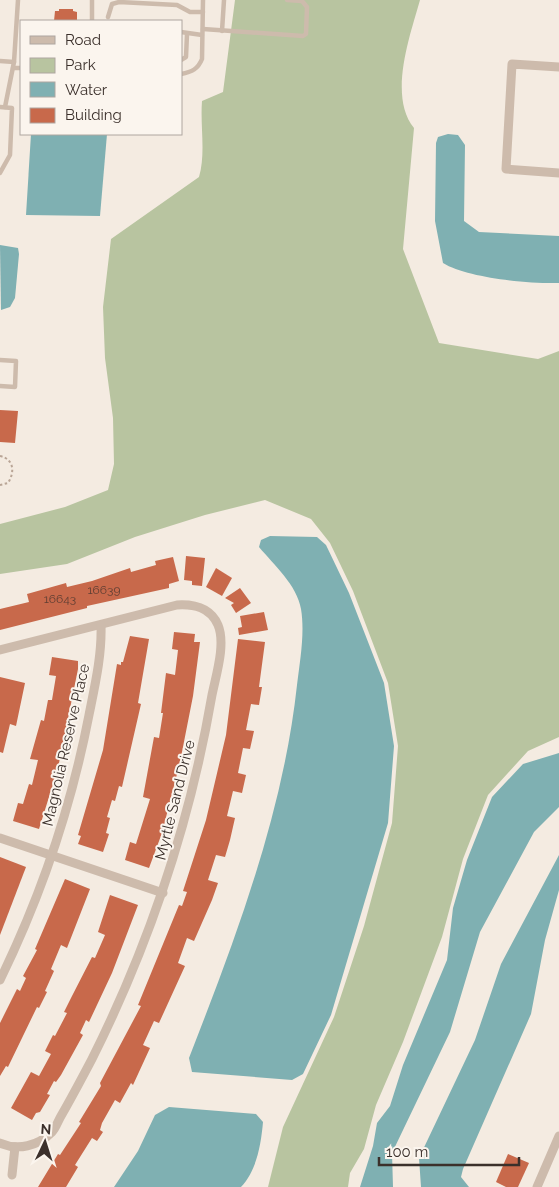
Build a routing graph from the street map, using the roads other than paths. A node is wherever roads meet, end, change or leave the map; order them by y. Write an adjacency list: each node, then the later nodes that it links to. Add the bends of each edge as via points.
1 (18, 0): 9 (lane)
2 (92, 0): 8 (lane)
3 (203, 0): 6 (lane)
4 (224, 0): 10 (lane)
5 (287, 0): 10 (lane, via 302,1 307,7 306,34 303,36)
6 (203, 12): 7 (lane, via 190,12 177,5 119,2 112,4); 12 (lane)
7 (108, 18)
8 (92, 20)
9 (19, 30): 16 (lane)
10 (222, 31): 12 (lane)
11 (182, 32): 13 (lane)
12 (202, 32): 13 (lane); 20 (lane, via 199,66)
13 (188, 34): 14 (lane, via 186,58)
14 (182, 60)
15 (0, 61): 16 (lane)
16 (14, 62): 18 (lane)
17 (559, 67): 23 (street, via 512,64 506,169)
18 (13, 68): 19 (lane); 21 (lane)
19 (20, 68)
20 (182, 74)
21 (2, 107): 22 (lane, via 12,108 10,155)
22 (0, 173)
23 (559, 173)
24 (0, 360): 25 (lane, via 16,361 15,387)
25 (0, 386)
26 (101, 625): 27 (street, Myrtle Sand Drive); 29 (street, Magnolia Reserve Place, via 102,645 86,731); 30 (street, Myrtle Sand Drive, via 177,605 193,604 212,615 218,626 218,662 198,772)
27 (0, 650)
28 (0, 838): 29 (street)
29 (53, 855): 30 (street); 31 (street, Magnolia Reserve Place)
30 (163, 893): 34 (street, Myrtle Sand Drive, via 118,1006 52,1132 35,1143)
31 (0, 980)
32 (559, 1136): 36 (street)
33 (0, 1144): 34 (street, Myrtle Sand Drive)
34 (15, 1147): 35 (street)
35 (12, 1176)
36 (537, 1187)

